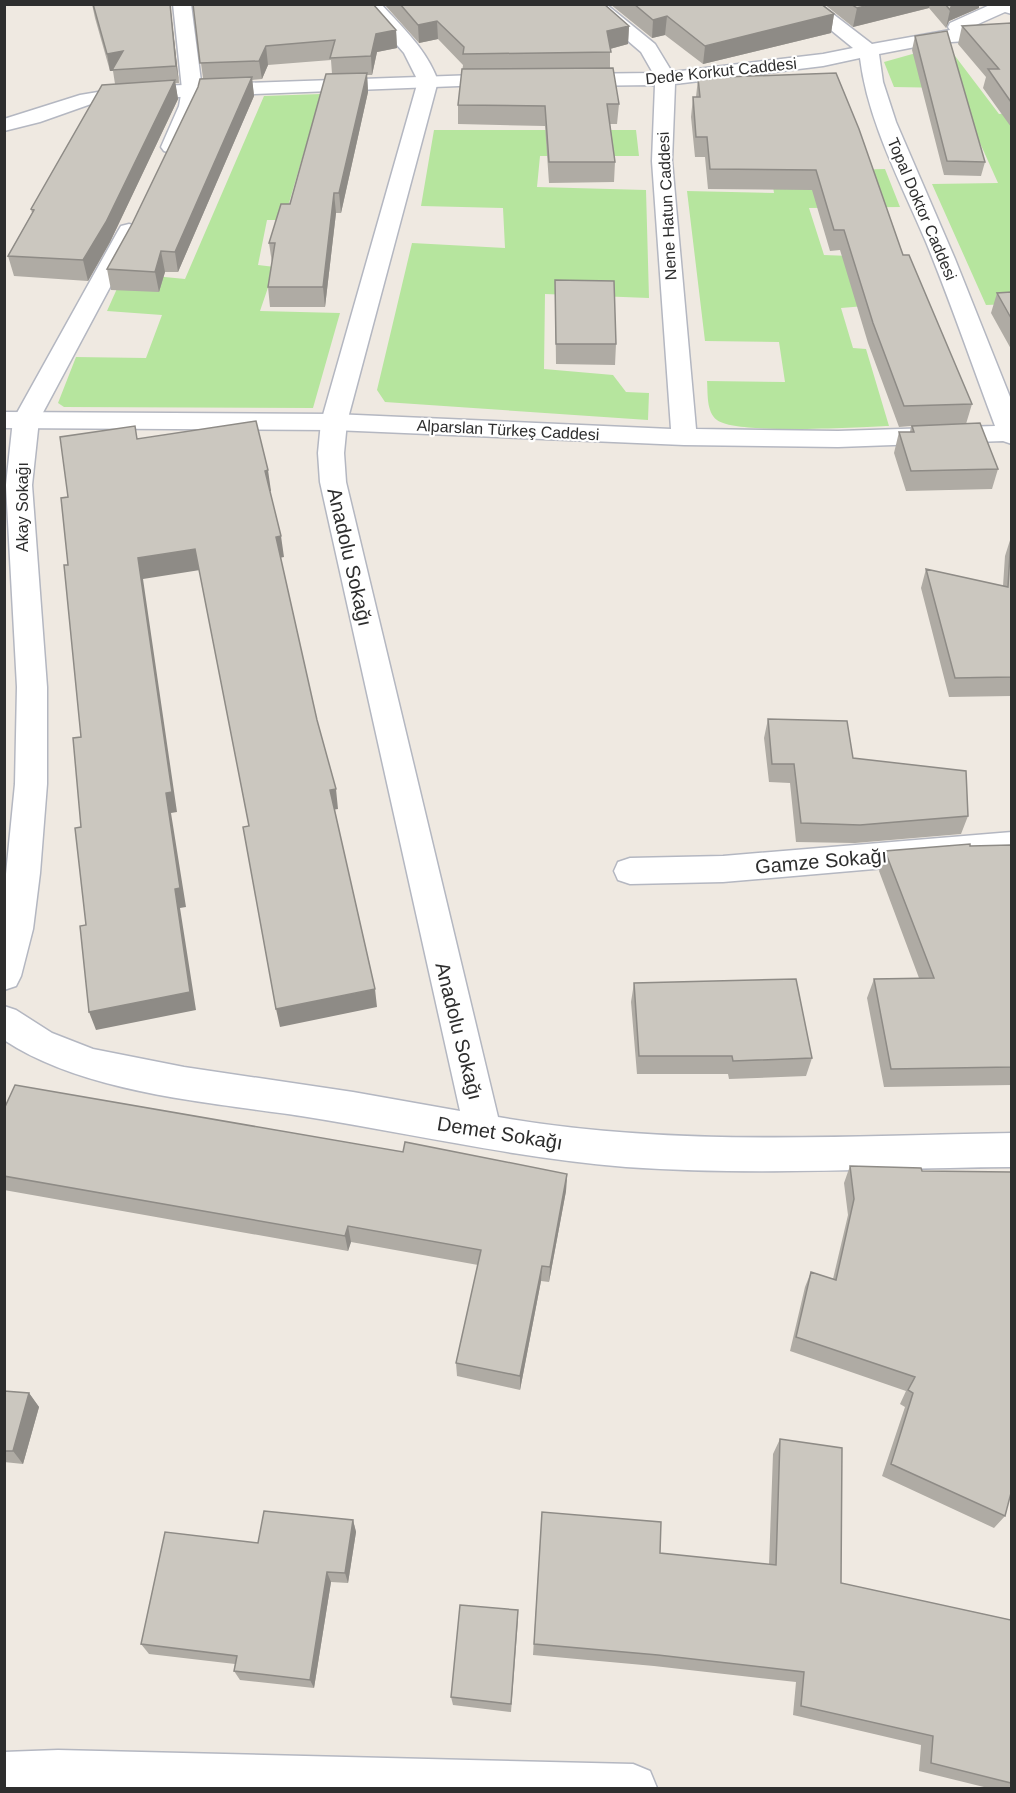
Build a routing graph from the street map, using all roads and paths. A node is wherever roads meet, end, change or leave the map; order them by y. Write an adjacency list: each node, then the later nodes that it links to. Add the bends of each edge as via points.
1 (182, 4): 14 (street)
2 (370, 4): 13 (street, via 412,50)
3 (594, 4): 10 (street, Nene Hatun Caddesi, via 648,48)
4 (808, 4): 9 (street)
5 (1008, 4): 6 (street); 8 (street, Dede Korkut Caddesi)
6 (1011, 9)
7 (1011, 32): 8 (street, Dede Korkut Caddesi)
8 (936, 37): 9 (street, Dede Korkut Caddesi)
9 (869, 51): 10 (street, Dede Korkut Caddesi); 20 (street, Topal Doktor Caddesi, via 873,82 886,122)
10 (665, 79): 12 (street, Dede Korkut Caddesi); 21 (street, Nene Hatun Caddesi, via 662,161)
11 (523, 80): 13 (street)
12 (546, 80)
13 (428, 81): 14 (street); 19 (street, Anadolu Sokağı)
14 (192, 89): 15 (street, via 87,99); 16 (street, via 189,106)
15 (4, 125)
16 (159, 172)
17 (138, 213): 18 (street, Akay Sokağı)
18 (15, 420): 19 (street, Alparslan Türkeş Caddesi); 24 (street, Akay Sokağı, via 32,687 31,784 24,873)
19 (334, 422): 21 (street, Alparslan Türkeş Caddesi); 26 (street, Anadolu Sokağı, via 333,482)
20 (1011, 434): 21 (street, Alparslan Türkeş Caddesi)
21 (684, 438)
22 (1011, 844): 23 (street, Gamze Sokağı, via 735,868)
23 (630, 871)
24 (4, 976)
25 (4, 1021): 26 (street, Demet Sokağı, via 39,1044 92,1064 184,1083)
26 (483, 1131): 27 (street, Demet Sokağı, via 550,1143 712,1154)
27 (1011, 1150)
28 (4, 1776): 29 (street, via 58,1774)
29 (410, 1785): 30 (street)
30 (633, 1788)

